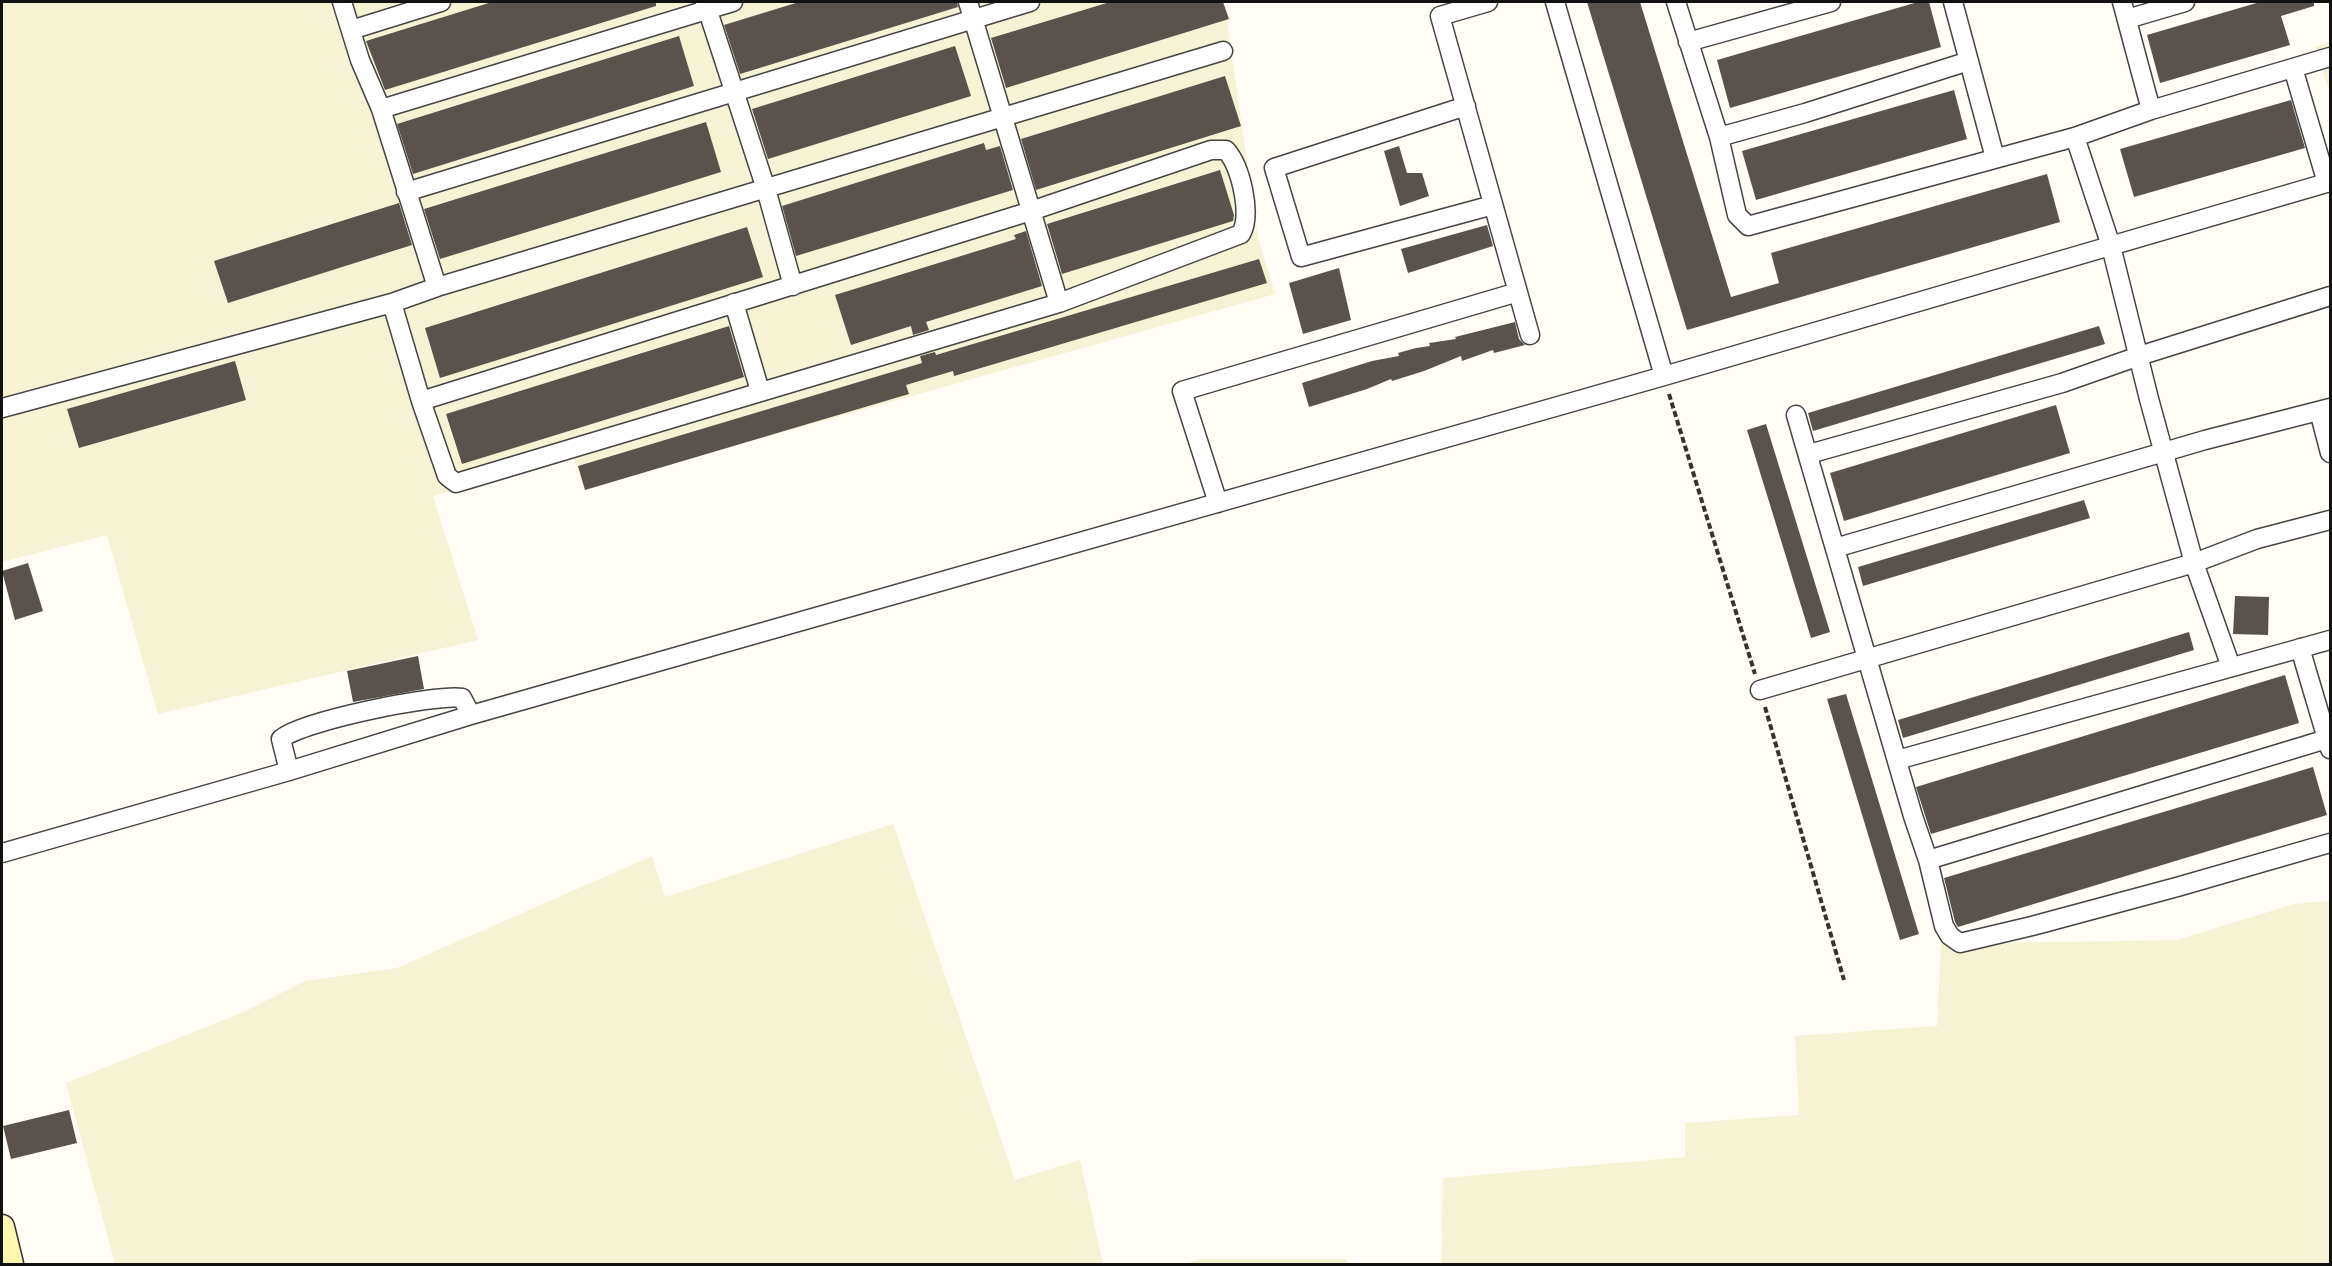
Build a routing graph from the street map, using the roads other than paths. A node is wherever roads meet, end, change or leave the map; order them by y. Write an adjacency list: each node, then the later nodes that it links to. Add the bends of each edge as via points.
1 (342, 2): 14 (street)
2 (441, 2): 14 (street)
3 (733, 2): 11 (street)
4 (1030, 2): 12 (street)
5 (1488, 2): 21 (street, via 1440,16)
6 (1555, 2): 43 (street)
7 (1676, 2): 15 (street)
8 (1831, 2): 15 (street)
9 (1953, 2): 18 (street)
10 (2184, 2): 13 (street)
11 (706, 5): 20 (street); 22 (street)
12 (970, 10): 20 (street); 24 (street)
13 (2124, 10): 23 (street)
14 (351, 30): 22 (street)
15 (1688, 42): 26 (street)
16 (1223, 51): 24 (street)
17 (2331, 57): 19 (street)
18 (1968, 61): 26 (street); 27 (street)
19 (2293, 68): 23 (street); 28 (street)
20 (735, 91): 29 (street); 30 (street)
21 (1466, 106): 31 (street); 31 (street, via 1274,168 1301,257)
22 (381, 109): 30 (street)
23 (2151, 110): 25 (street)
24 (1003, 117): 29 (street); 32 (street)
25 (2075, 136): 27 (street); 33 (street)
26 (1719, 137): 27 (street, via 1737,215 1748,226)
27 (1995, 158)
28 (2329, 183): 33 (street)
29 (766, 189): 34 (street); 35 (street)
30 (406, 192): 35 (street)
31 (1493, 205): 36 (street)
32 (1031, 211): 34 (street); 40 (street); 40 (street, via 1220,149 1232,156 1244,193 1247,217 1240,234)
33 (2111, 246): 42 (street); 43 (street)
34 (793, 286): 39 (street)
35 (437, 287): 38 (street)
36 (1518, 292): 41 (street); 52 (street, via 1182,391)
37 (2331, 296): 42 (street)
38 (392, 303): 45 (street); 46 (street)
39 (734, 303): 44 (street); 45 (street)
40 (1059, 303): 44 (street)
41 (1530, 335)
42 (2139, 356): 49 (street); 51 (street, via 2062,383)
43 (1664, 376): 52 (street)
44 (760, 391): 45 (street, via 456,483 447,476)
45 (421, 401)
46 (2, 408)
47 (2325, 409): 49 (street); 50 (street)
48 (1796, 415): 51 (street)
49 (2164, 452): 54 (street); 55 (street)
50 (2331, 453)
51 (1809, 454): 54 (street)
52 (1218, 503): 61 (street)
53 (2331, 520): 55 (street, via 2258,539)
54 (1835, 548): 58 (street)
55 (2194, 563): 58 (street); 59 (street)
56 (2331, 640): 57 (street)
57 (2300, 648): 59 (street); 62 (street)
58 (1866, 658): 60 (street); 63 (street)
59 (2231, 667): 63 (street)
60 (1760, 690)
61 (471, 715): 64 (street); 64 (street, via 462,698 449,696 317,723 281,739)
62 (2330, 743): 67 (street)
63 (1897, 760): 67 (street)
64 (289, 771): 66 (street)
65 (2331, 843): 67 (street, via 1960,943 1944,926)
66 (2, 853)
67 (1928, 860)
68 (2, 1227): 69 (main road)
69 (11, 1264)

